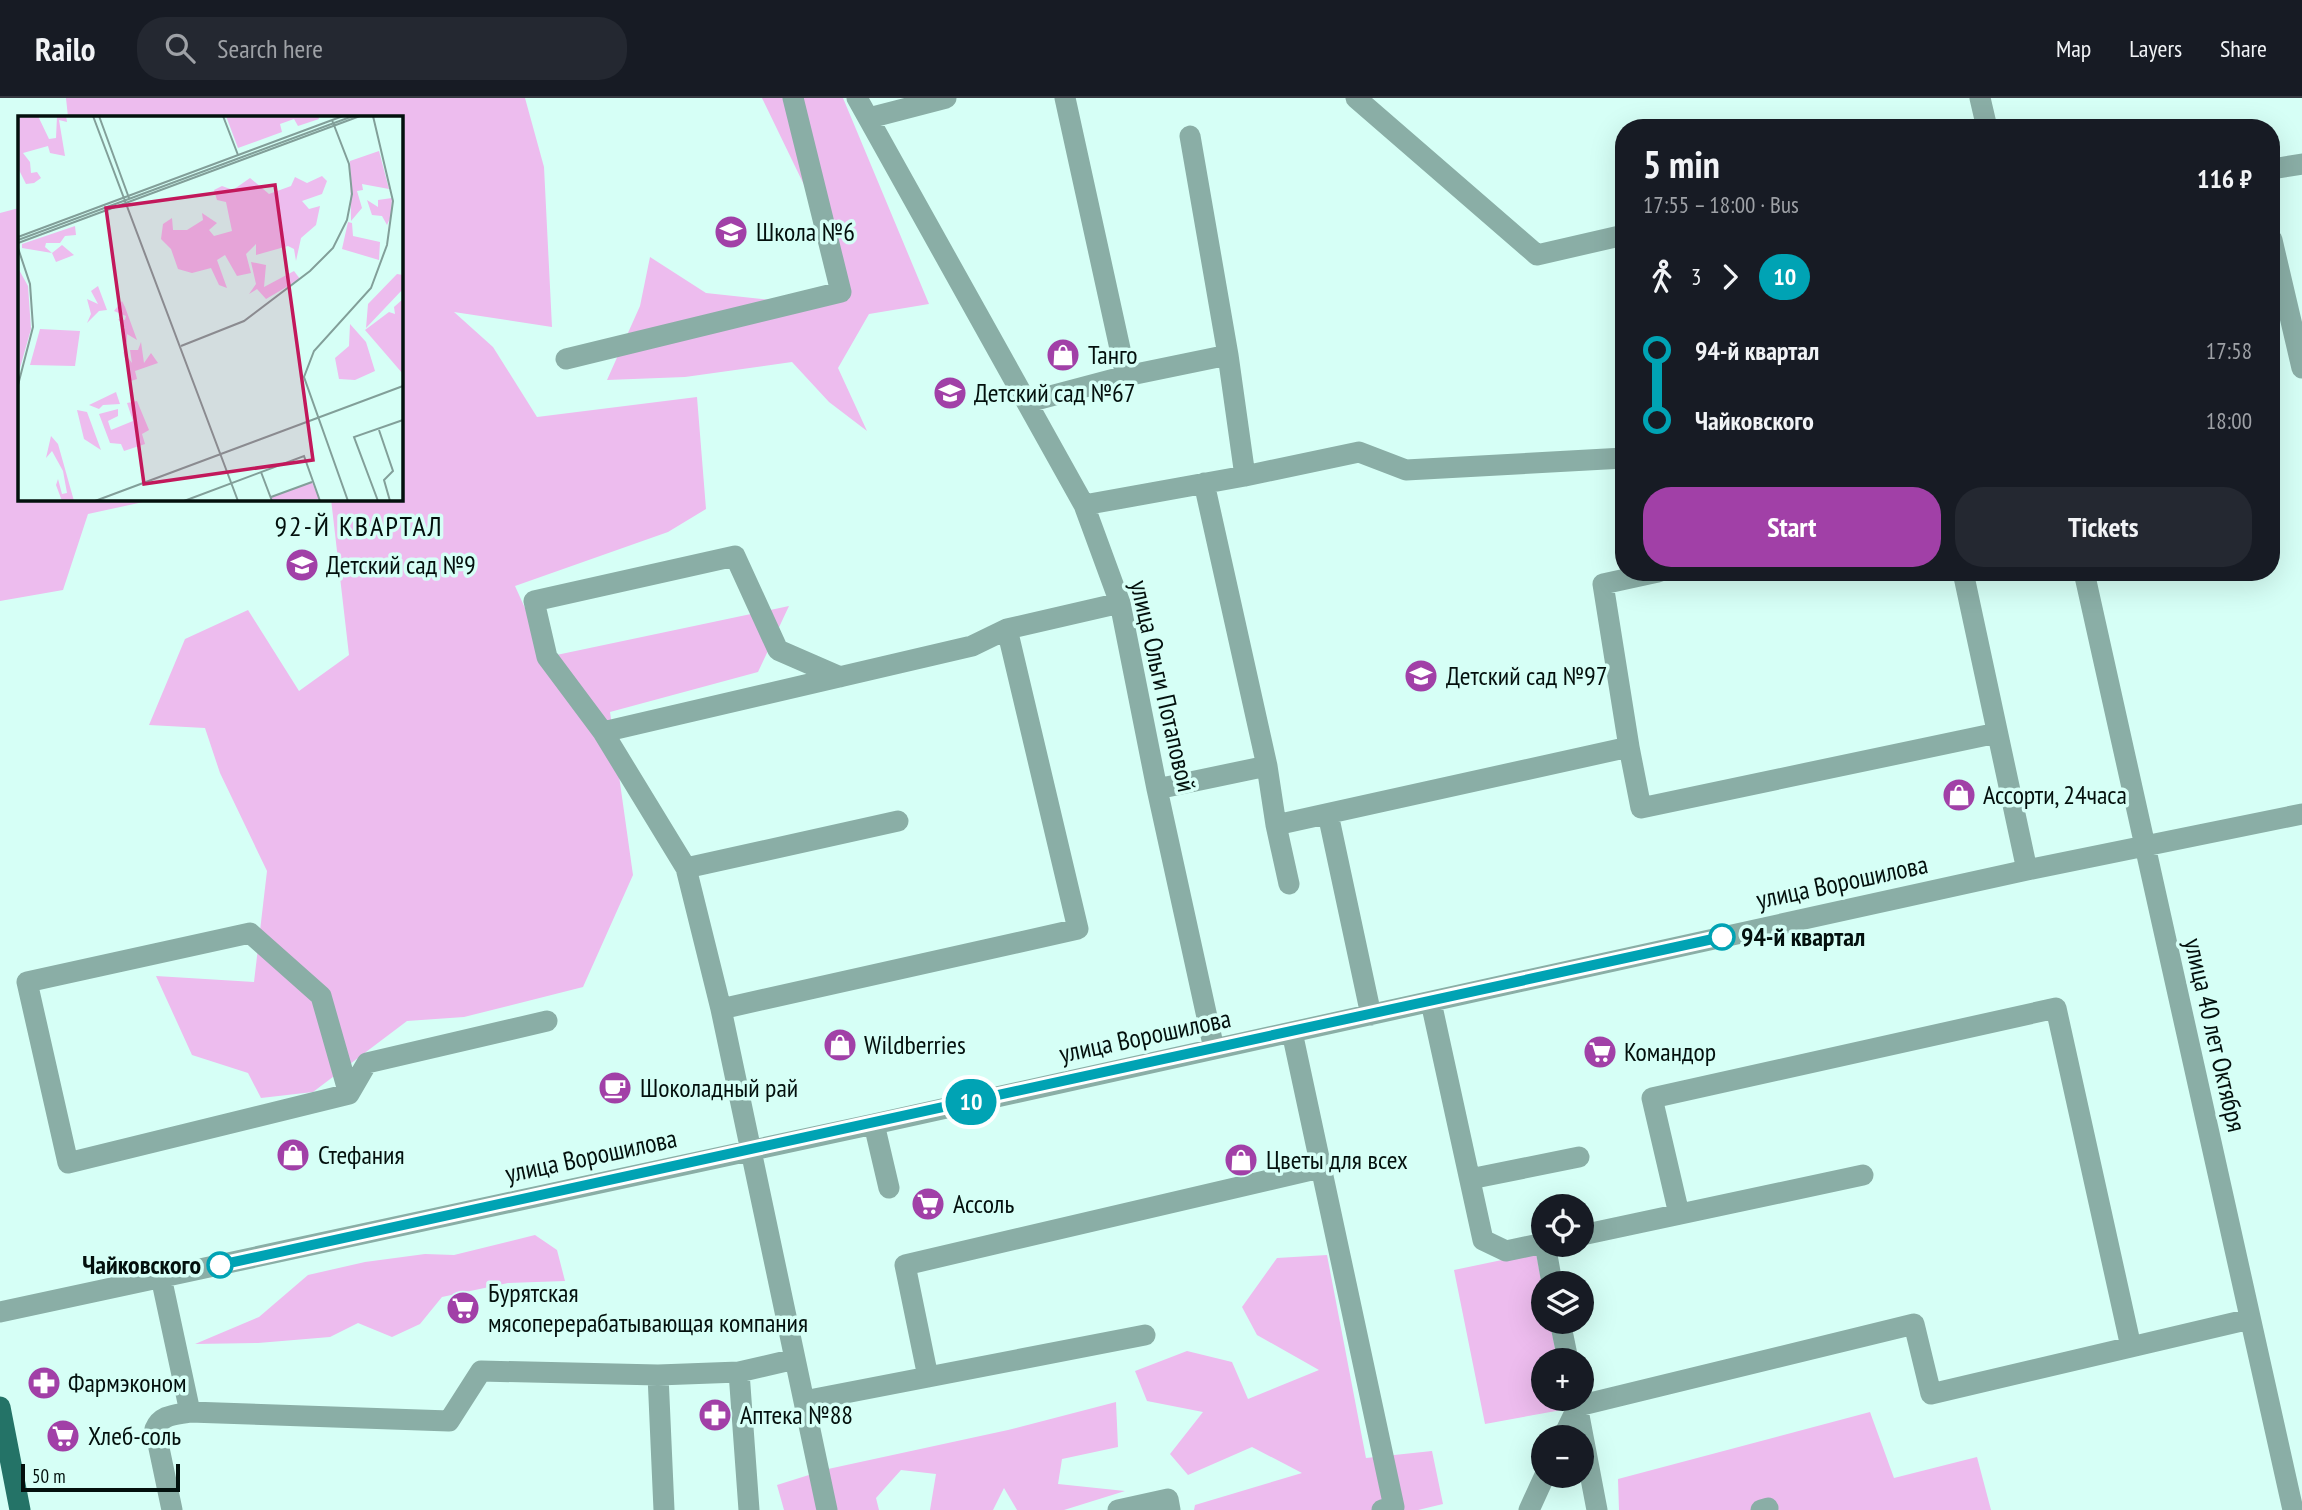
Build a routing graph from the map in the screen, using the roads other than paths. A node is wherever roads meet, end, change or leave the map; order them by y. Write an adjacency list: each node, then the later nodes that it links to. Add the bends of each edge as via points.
1 (793, 98): 15 (street, via 841,292)
2 (858, 98): 7 (street, улица Ольги Потаповой)
3 (946, 98): 7 (street)
4 (1065, 98): 17 (street)
5 (1356, 98): 12 (street, via 1537,255)
6 (1980, 98): 8 (street)
7 (869, 118): 18 (street, улица Ольги Потаповой)
8 (1985, 119)
9 (1190, 136): 14 (street)
10 (2302, 164): 11 (street)
11 (2280, 168)
12 (1615, 237)
13 (2280, 274): 16 (street)
14 (1228, 355): 17 (street); 20 (street)
15 (566, 359)
16 (2302, 368)
17 (1126, 376): 18 (street)
18 (1028, 402): 22 (street, улица Ольги Потаповой)
19 (1615, 458): 20 (street, via 1406,470 1359,452)
20 (1245, 476): 21 (street)
21 (1204, 483): 22 (street); 32 (street)
22 (1084, 505): 26 (street, улица Ольги Потаповой)
23 (1617, 581): 31 (street, via 1603,584)
24 (1965, 581): 30 (street)
25 (2086, 581): 38 (street, улица 40 лет Октября)
26 (1120, 603): 27 (street); 33 (street, улица Ольги Потаповой)
27 (1007, 629): 28 (street, via 972,646); 43 (street, via 1079,929)
28 (841, 677): 29 (street); 29 (street, via 778,650 734,556 534,601 547,657)
29 (603, 732): 39 (street)
30 (1997, 733): 31 (street, via 1641,808); 40 (street)
31 (1629, 747): 34 (street)
32 (1267, 766): 33 (street); 37 (street)
33 (1157, 789): 47 (street, улица Ольги Потаповой)
34 (1328, 814): 37 (street); 44 (street)
35 (2302, 814): 38 (street, улица Ворошилова)
36 (898, 821): 39 (street)
37 (1276, 825): 41 (street)
38 (2144, 847): 40 (street, улица Ворошилова); 61 (street, улица 40 лет Октября)
39 (686, 868): 43 (street)
40 (2026, 870): 42 (street, улица Ворошилова)
41 (1289, 884)
42 (1431, 1002): 44 (street, улица Ворошилова); 54 (street)
43 (721, 1009): 50 (street)
44 (1371, 1015): 46 (street, улица Ворошилова)
45 (547, 1021): 48 (street, via 367,1063)
46 (1292, 1032): 47 (street, улица Ворошилова); 52 (street)
47 (1214, 1049): 49 (street, улица Ворошилова)
48 (349, 1094): 48 (street, via 321,996 250,933 27,982 68,1163)
49 (874, 1124): 50 (street, улица Ворошилова); 55 (street)
50 (750, 1149): 59 (street, улица Ворошилова); 64 (street)
51 (1579, 1157): 54 (street)
52 (1320, 1168): 67 (street, via 905,1265); 81 (street, via 1394,1507)
53 (1863, 1175): 56 (street)
54 (1470, 1180): 58 (street, via 1483,1240 1506,1251)
55 (889, 1188)
56 (1679, 1214): 57 (street); 63 (street, via 1652,1098 2056,1008)
57 (1594, 1232)
58 (1531, 1246)
59 (161, 1277): 60 (street, улица Ворошилова); 72 (street)
60 (0, 1312)
61 (2250, 1319): 63 (street); 84 (street, улица 40 лет Октября)
62 (1145, 1335): 67 (street)
63 (2132, 1347): 68 (street, via 1931,1394 1914,1324)
64 (795, 1359): 65 (street); 69 (street)
65 (739, 1372): 66 (street); 77 (street)
66 (658, 1376): 72 (street, via 481,1371 449,1421); 76 (street)
67 (928, 1377): 69 (street)
68 (1594, 1398)
69 (804, 1401): 78 (street)
70 (0, 1407): 74 (main road)
71 (1579, 1411): 83 (street)
72 (190, 1412): 75 (street, via 163,1418 155,1429)
73 (1539, 1488): 82 (street)
74 (20, 1510)
75 (172, 1510)
76 (664, 1510)
77 (749, 1510)
78 (827, 1510)
79 (1118, 1510): 80 (street, via 1168,1499)
80 (1170, 1510)
81 (1382, 1510)
82 (1529, 1510)
83 (1597, 1510)
84 (2292, 1510)

